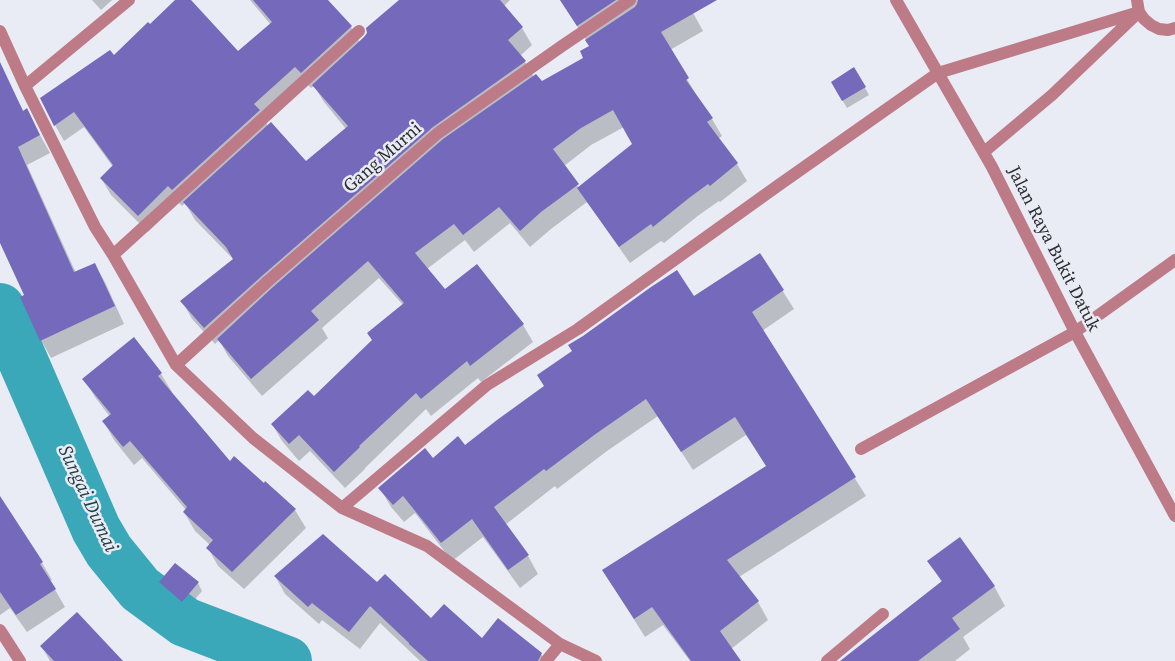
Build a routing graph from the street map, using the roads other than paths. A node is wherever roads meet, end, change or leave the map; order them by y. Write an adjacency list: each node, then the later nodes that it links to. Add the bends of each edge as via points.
1 (129, 0): 9 (street)
2 (630, 0): 14 (street, Gang Murni, via 438,133)
3 (896, 0): 8 (street, Jalan Raya Bukit Datuk)
4 (1138, 6): 5 (street, via 1151,25 1159,29); 8 (street); 10 (street, via 1052,95)
5 (1175, 28)
6 (0, 31): 9 (street)
7 (359, 31): 11 (street)
8 (938, 73): 10 (street, Jalan Raya Bukit Datuk); 16 (street, via 578,329 487,386)
9 (25, 86): 11 (street, via 95,227)
10 (984, 152): 13 (street, Jalan Raya Bukit Datuk)
11 (113, 256): 14 (street)
12 (1175, 260): 13 (street)
13 (1075, 332): 15 (street); 17 (street, Jalan Raya Bukit Datuk)
14 (176, 365): 16 (street, via 254,438)
15 (861, 449)
16 (342, 508): 20 (street, via 428,546)
17 (1175, 516)
18 (883, 614): 24 (street)
19 (0, 630): 21 (street)
20 (560, 644): 22 (street); 23 (street)
21 (20, 661)
22 (546, 661)
23 (596, 661)
24 (827, 661)

